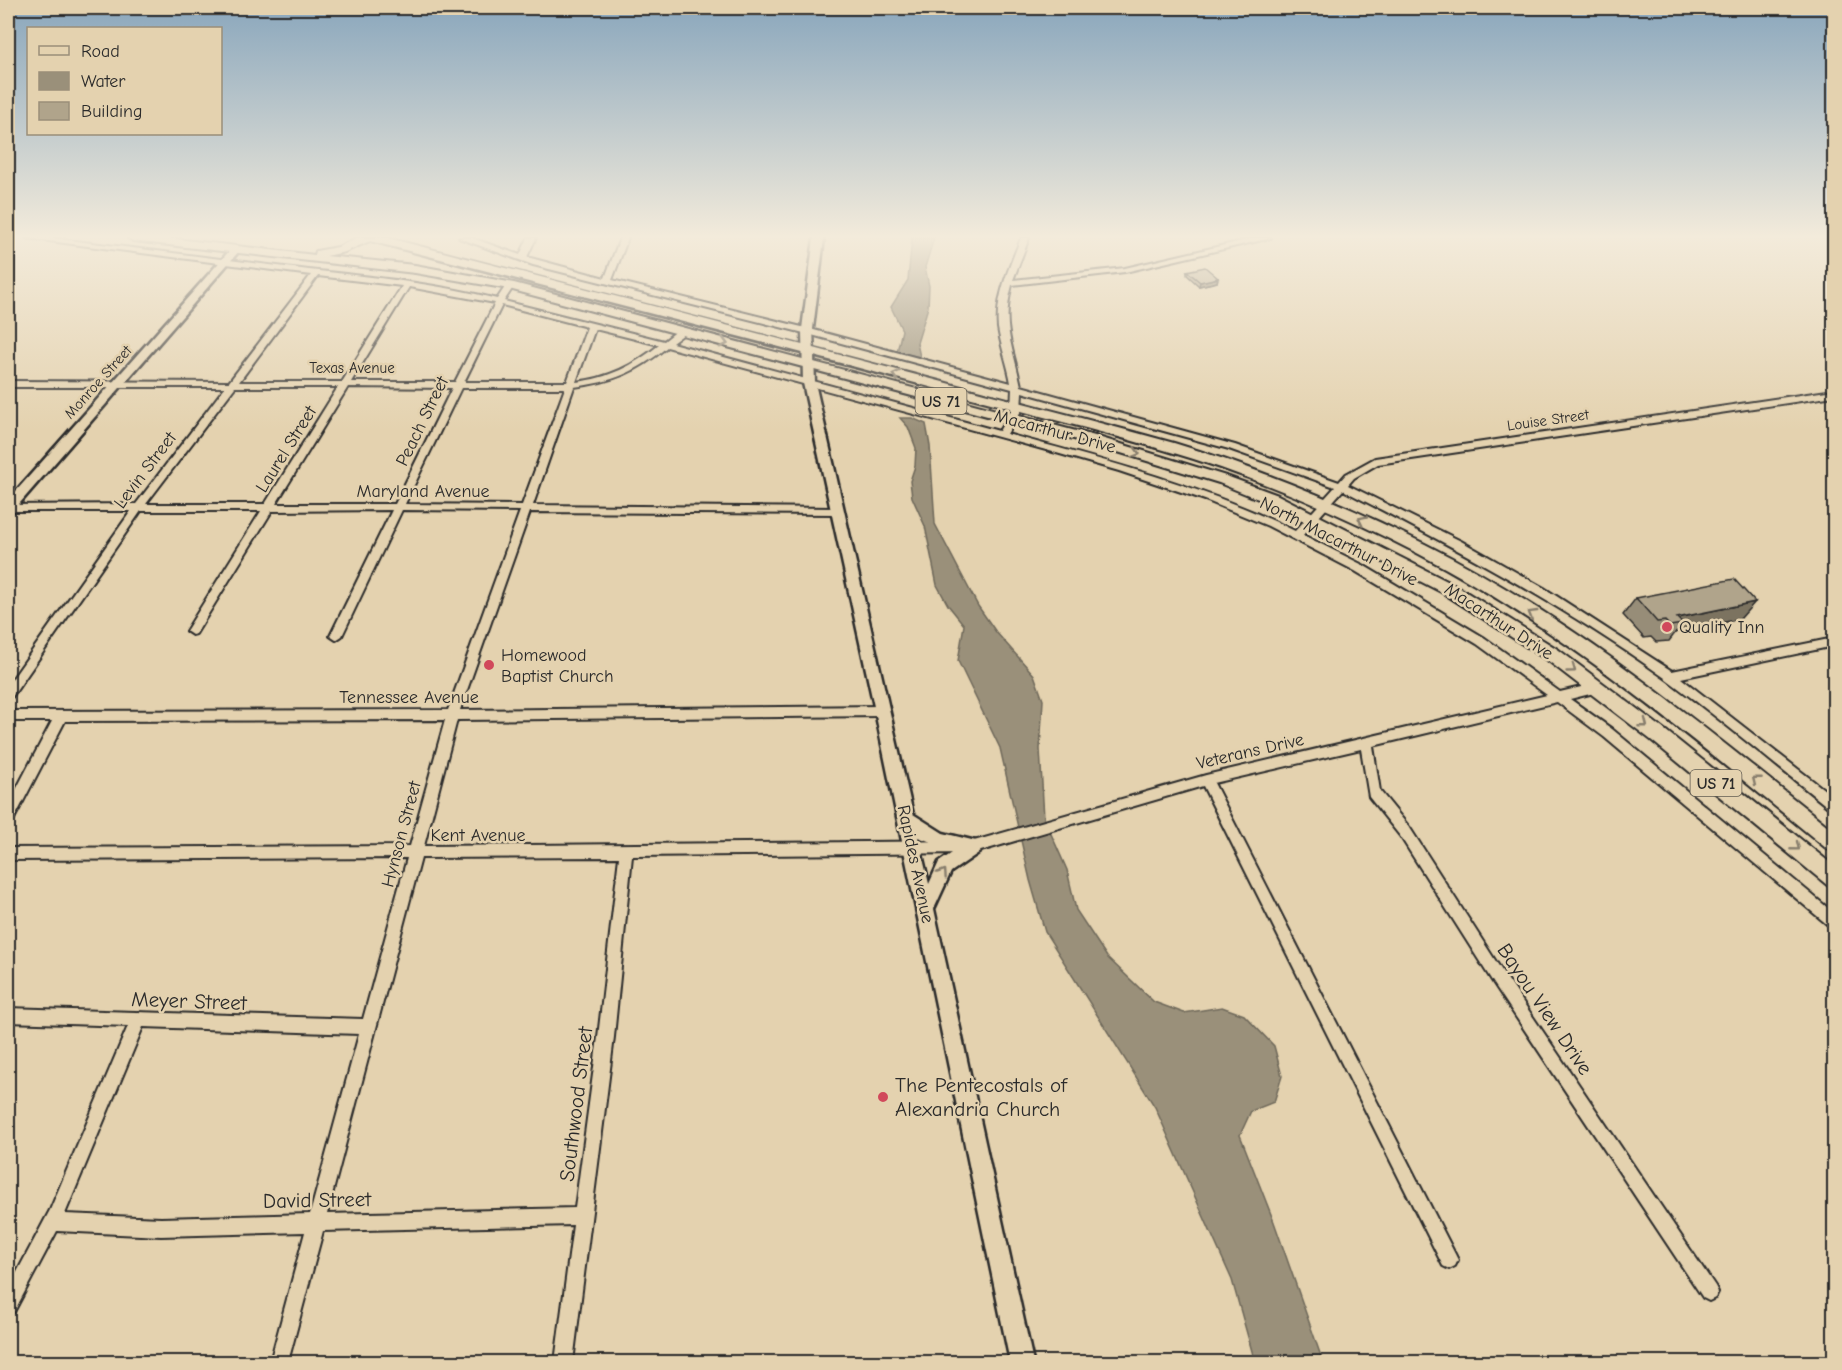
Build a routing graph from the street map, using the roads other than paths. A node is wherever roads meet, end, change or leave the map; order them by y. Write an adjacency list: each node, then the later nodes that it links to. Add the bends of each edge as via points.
1 (190, 302): 20 (main road, Monroe Street)
2 (294, 302): 17 (street, Levin Street)
3 (395, 302): 21 (street, Laurel Street)
4 (500, 302): 22 (street, Peach Street)
5 (503, 302): 12 (street)
6 (569, 302): 14 (highway, Macarthur Drive / US 71)
7 (622, 302): 11 (highway, Macarthur Drive / US 71)
8 (691, 302): 13 (street)
9 (811, 302): 13 (main road, Rapides Avenue)
10 (1005, 302): 24 (street, via 1003,335)
11 (694, 320): 14 (highway); 16 (highway, Macarthur Drive / US 71)
12 (592, 326): 15 (street); 23 (street, Hynson Street)
13 (807, 331): 16 (main road, Rapides Avenue); 24 (street)
14 (681, 332): 15 (street, Texas Avenue); 16 (highway, Macarthur Drive / US 71, one-way to 16)
15 (665, 345): 18 (street); 23 (street, Texas Avenue, via 628,373)
16 (806, 358): 18 (main road, Rapides Avenue); 26 (highway, Macarthur Drive / US 71)
17 (233, 383): 20 (street, Texas Avenue); 21 (street, Texas Avenue); 30 (street, Levin Street)
18 (809, 383): 27 (street, North Macarthur Drive); 35 (main road, Rapides Avenue)
19 (8, 384): 20 (street, Texas Avenue)
20 (119, 384): 33 (main road, Monroe Street)
21 (347, 384): 22 (street, Texas Avenue); 34 (street, Laurel Street)
22 (459, 384): 23 (street, Texas Avenue); 31 (street, Peach Street)
23 (571, 385): 32 (street, Hynson Street)
24 (1017, 389): 26 (street); 28 (street, via 1232,447)
25 (1834, 393): 28 (street, Louise Street, via 1375,461 1358,470)
26 (1015, 413): 27 (street); 29 (highway, Macarthur Drive / US 71, via 1199,456); 36 (highway, Macarthur Drive / US 71, one-way to 36, via 1224,480)
27 (1001, 436): 37 (street, North Macarthur Drive, via 1176,487)
28 (1342, 486): 29 (street, Louise Street); 41 (street, via 1458,544 1540,591)
29 (1327, 503): 36 (street, Louise Street); 42 (highway, Macarthur Drive / US 71, one-way to 29, via 1560,631 1485,586 1416,546)
30 (140, 507): 33 (street, Maryland Avenue); 34 (street, Maryland Avenue); 44 (street, Levin Street)
31 (399, 507): 32 (street, Maryland Avenue); 34 (street, Maryland Avenue); 39 (street, Peach Street)
32 (525, 507): 35 (street, Maryland Avenue); 47 (street, Hynson Street)
33 (8, 508)
34 (269, 508): 38 (street, Laurel Street)
35 (838, 511): 46 (main road, Rapides Avenue)
36 (1312, 517): 37 (street, Louise Street); 43 (highway, Macarthur Drive / US 71, one-way to 43, via 1449,589 1524,635)
37 (1296, 536): 45 (street, North Macarthur Drive, via 1442,616)
38 (192, 632)
39 (336, 636)
40 (1834, 642): 41 (street)
41 (1670, 676): 52 (street)
42 (1632, 683): 43 (highway); 55 (highway, Macarthur Drive / US 71, one-way to 42)
43 (1598, 688): 45 (street, Veterans Drive); 61 (highway, Macarthur Drive / US 71, one-way to 61)
44 (8, 694)
45 (1561, 697): 50 (street, Veterans Drive); 63 (street, North Macarthur Drive)
46 (884, 711): 47 (street, Tennessee Avenue); 54 (main road, Rapides Avenue)
47 (452, 715): 49 (street, Tennessee Avenue); 59 (street, Hynson Street)
48 (8, 716): 49 (street, Tennessee Avenue)
49 (61, 716): 53 (street)
50 (1366, 742): 51 (street, Veterans Drive); 71 (street, Bayou View Drive, via 1374,793 1405,832)
51 (1206, 780): 56 (street, Veterans Drive); 70 (street)
52 (1834, 804)
53 (8, 817)
54 (905, 817): 56 (main road, via 936,839); 57 (main road, Rapides Avenue)
55 (1834, 843)
56 (980, 845): 57 (street, Veterans Drive); 62 (main road, one-way to 56, via 945,867)
57 (912, 849): 58 (street, Kent Avenue); 62 (main road, Rapides Avenue)
58 (626, 852): 59 (street, Kent Avenue); 67 (street, Southwood Street)
59 (417, 853): 60 (street, Kent Avenue); 66 (street, Hynson Street)
60 (8, 854)
61 (1834, 878)
62 (925, 910): 75 (main road, Rapides Avenue)
63 (1834, 921)
64 (8, 1015): 65 (street, Meyer Street)
65 (138, 1020): 66 (street, Meyer Street); 68 (street)
66 (370, 1027): 69 (street, Hynson Street)
67 (582, 1216): 69 (street, David Street); 74 (street, Southwood Street)
68 (53, 1222): 69 (street, David Street, via 161,1227); 72 (street)
69 (317, 1223): 73 (street, Hynson Street)
70 (1449, 1260)
71 (1709, 1292)
72 (8, 1306)
73 (279, 1362)
74 (564, 1362)
75 (1022, 1362)

